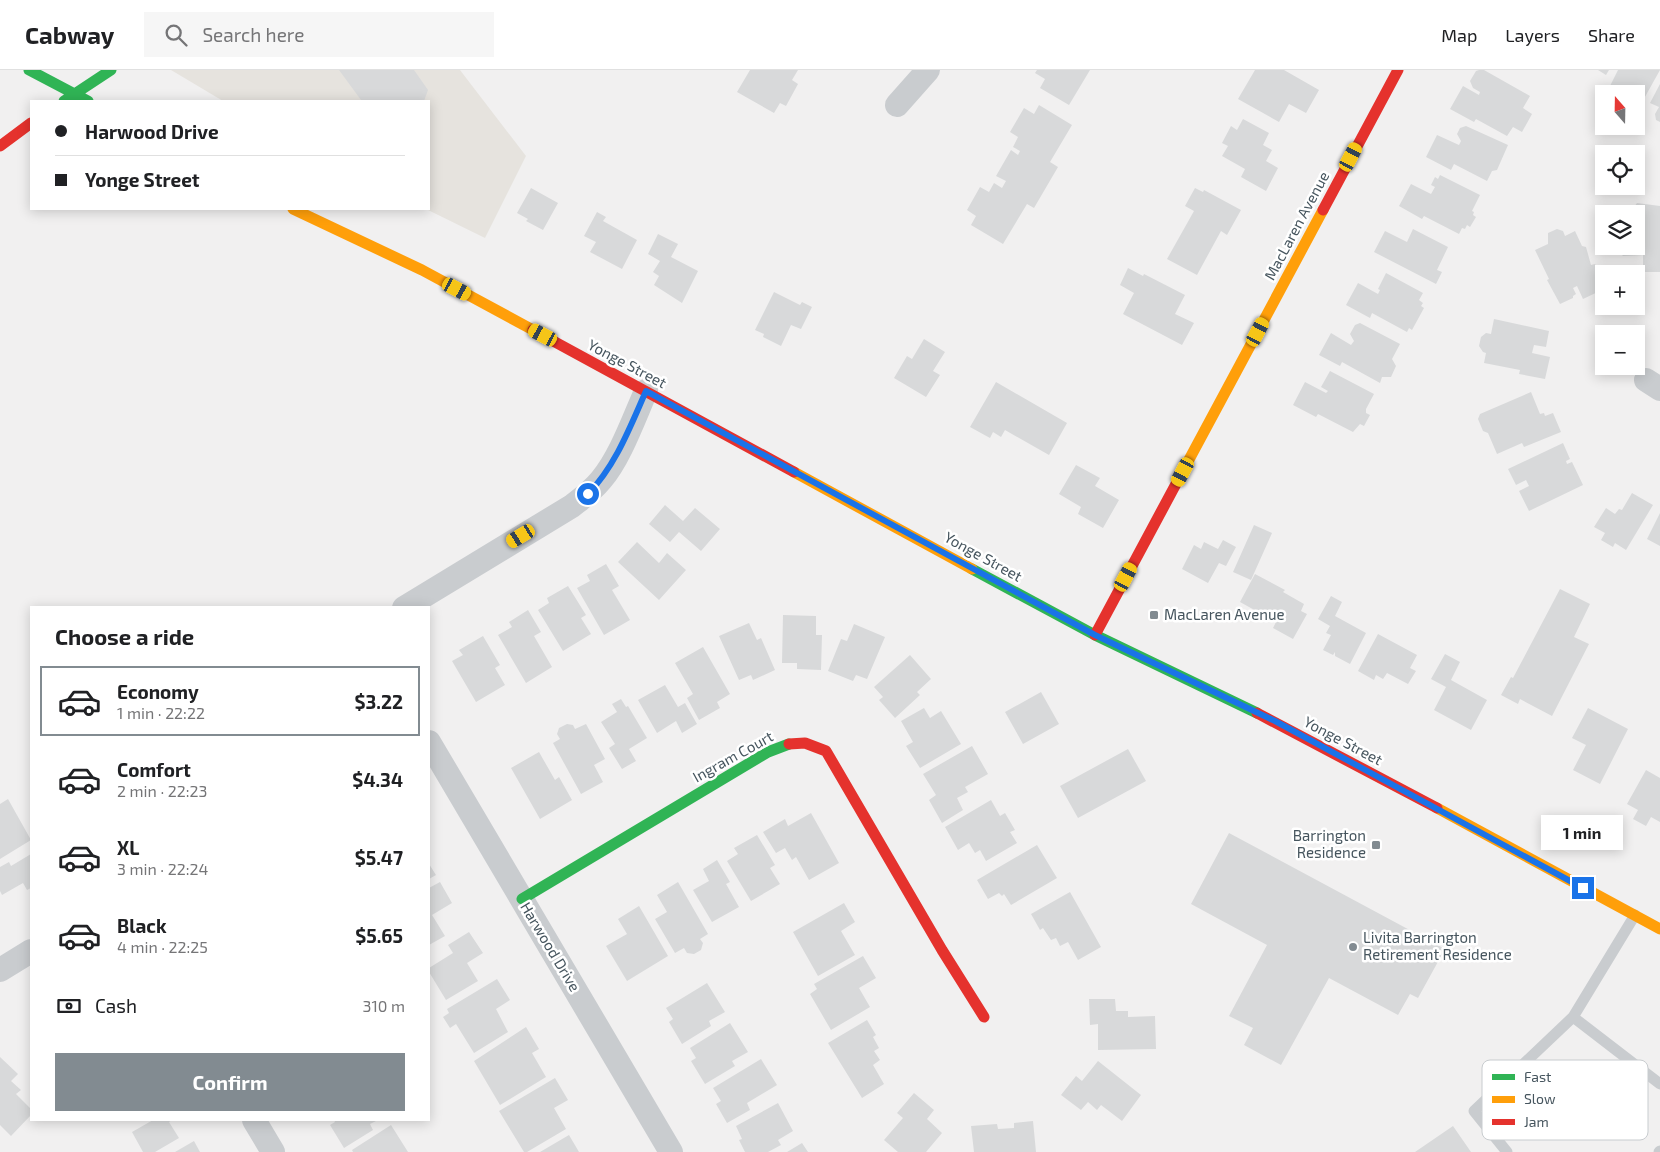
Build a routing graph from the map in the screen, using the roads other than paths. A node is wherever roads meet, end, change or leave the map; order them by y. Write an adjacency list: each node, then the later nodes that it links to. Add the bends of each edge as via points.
1 (29, 70): 5 (main road)
2 (111, 70): 5 (main road)
3 (928, 70): 8 (street)
4 (1398, 70): 14 (main road, MacLaren Avenue)
5 (75, 94): 6 (main road); 7 (main road)
6 (66, 100)
7 (86, 100)
8 (897, 105)
9 (30, 124): 10 (main road)
10 (0, 146)
11 (295, 210): 12 (main road, Yonge Street, via 422,270)
12 (646, 391): 13 (street, via 618,452 602,479 588,494); 14 (main road, Yonge Street)
13 (407, 606)
14 (1095, 635): 17 (main road, Yonge Street, via 1275,721)
15 (430, 744): 16 (street, Harwood Drive)
16 (522, 899): 21 (main road, Ingram Court, via 768,752 788,744 809,743 826,751); 32 (street, Harwood Drive)
17 (1635, 915): 18 (main road, Yonge Street); 22 (lane)
18 (1660, 929)
19 (30, 952): 20 (street)
20 (0, 970)
21 (984, 1017)
22 (1573, 1017): 23 (lane); 24 (lane)
23 (1528, 1060)
24 (1629, 1060)
25 (1648, 1075): 26 (lane)
26 (1660, 1084)
27 (1482, 1103): 29 (lane, via 1474,1111)
28 (255, 1121): 31 (street)
29 (1482, 1121)
30 (1497, 1140): 33 (lane)
31 (273, 1152)
32 (671, 1152)
33 (1507, 1152)

